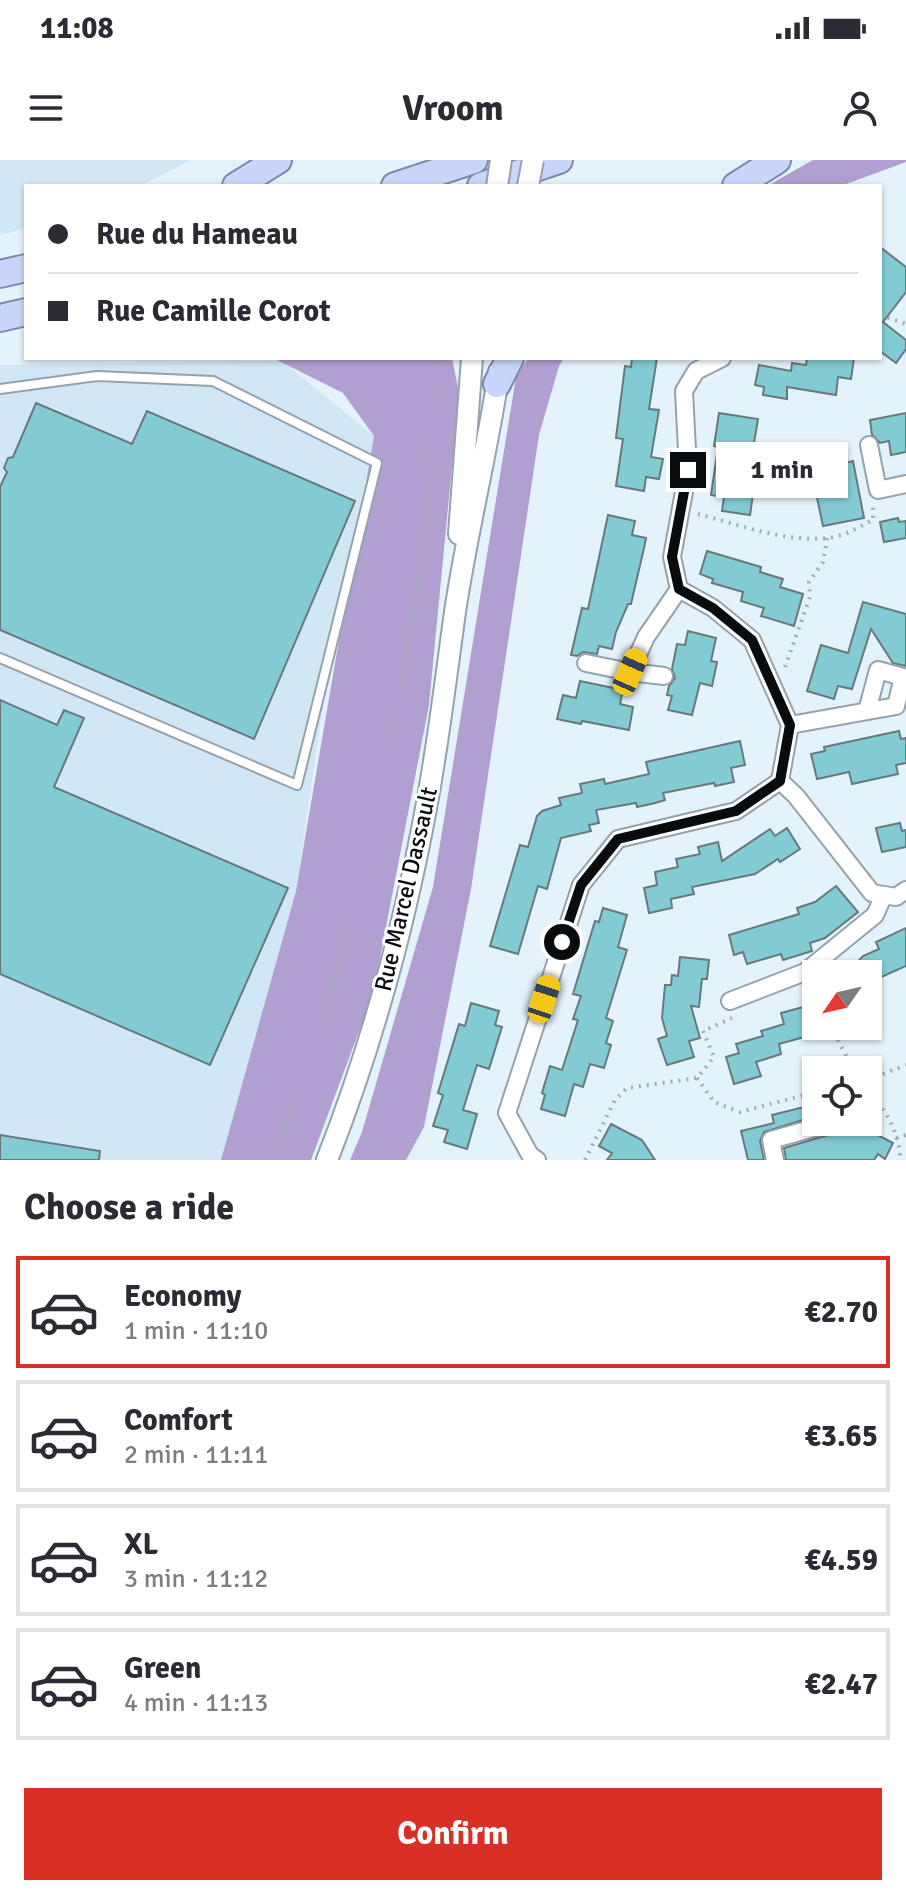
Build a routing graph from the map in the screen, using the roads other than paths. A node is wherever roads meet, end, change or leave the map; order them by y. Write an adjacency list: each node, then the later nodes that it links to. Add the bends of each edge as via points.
1 (278, 160): 7 (highway)
2 (474, 160): 8 (highway)
3 (501, 160): 10 (street, bridge)
4 (533, 160): 11 (street, bridge)
5 (559, 160): 9 (highway)
6 (777, 160): 12 (highway)
7 (239, 184)
8 (401, 184)
9 (487, 184)
10 (497, 184)
11 (528, 184)
12 (739, 184)
13 (24, 269): 14 (highway)
14 (0, 277): 15 (highway)
15 (24, 277)
16 (24, 313): 17 (highway)
17 (0, 320): 18 (highway)
18 (24, 322)
19 (470, 360): 26 (street, Rue Marcel Dassault)
20 (718, 360): 25 (street, via 696,371 684,391 688,470 672,557)
21 (499, 371): 26 (street, Rue Marcel Dassault)
22 (0, 389): 27 (lane, via 97,376 213,381 377,463 297,785)
23 (869, 445): 24 (street, via 878,490)
24 (906, 484)
25 (679, 589): 29 (street, via 646,637); 32 (street, via 752,640)
26 (455, 610): 38 (street, Rue Marcel Dassault, via 412,879 365,1054)
27 (0, 658)
28 (586, 663): 29 (street)
29 (630, 672): 30 (street)
30 (664, 676)
31 (867, 711): 32 (street)
32 (790, 725): 33 (street)
33 (780, 781): 35 (street, via 872,893); 39 (street, via 736,811 618,839 581,885 507,1113)
34 (906, 890): 35 (street, via 896,897)
35 (884, 895): 36 (street, via 875,915 805,972)
36 (731, 1010)
37 (802, 1131): 40 (street, via 771,1140)
38 (327, 1160)
39 (537, 1160)
40 (775, 1160)

